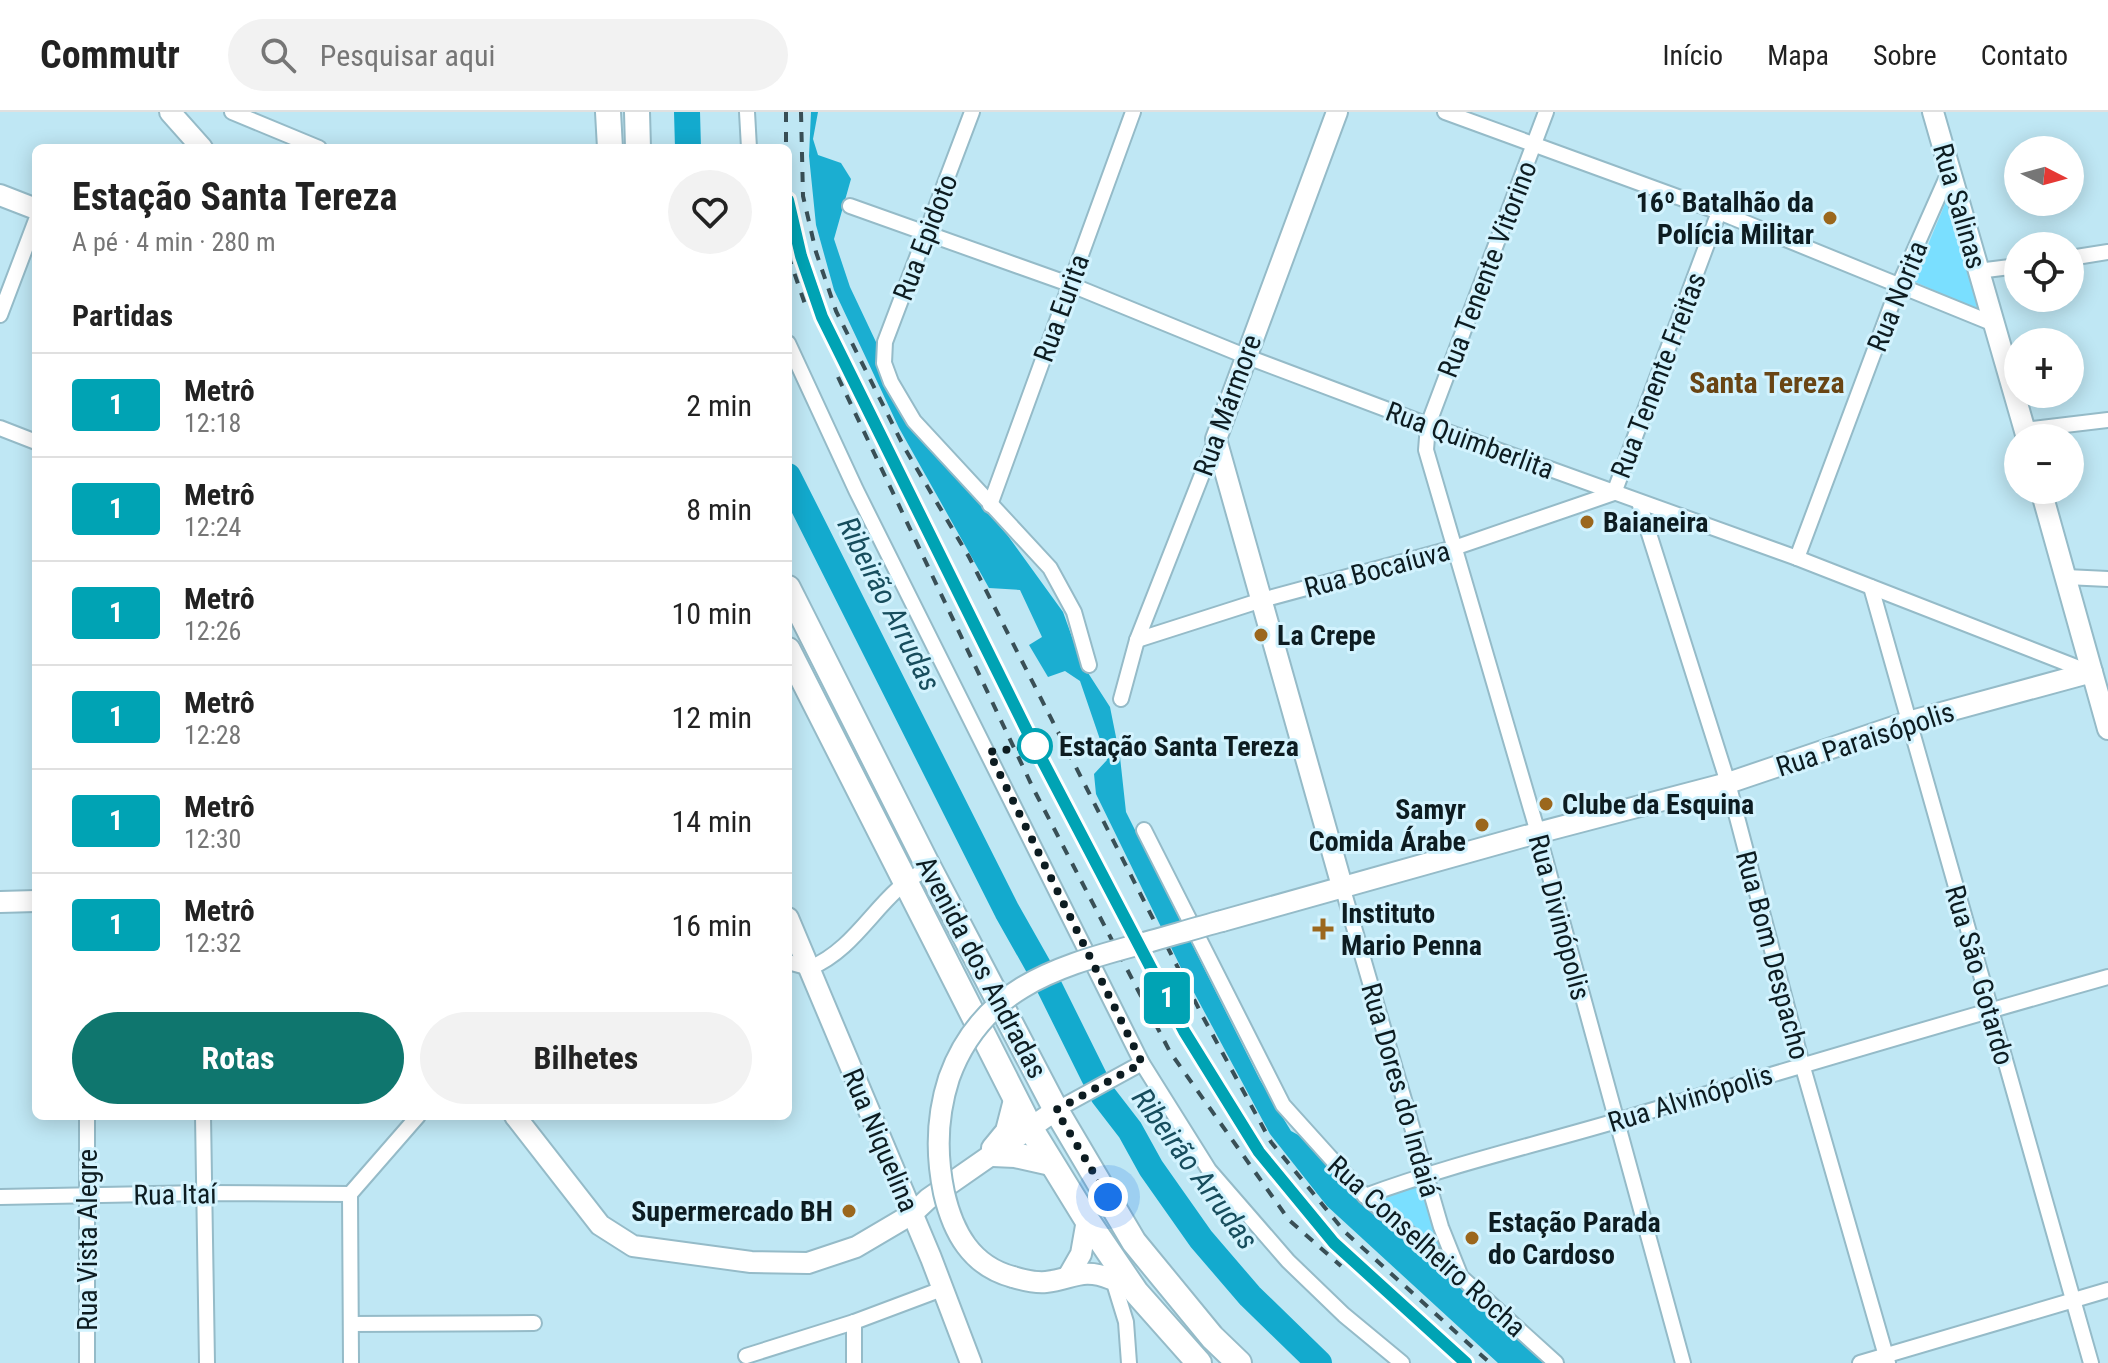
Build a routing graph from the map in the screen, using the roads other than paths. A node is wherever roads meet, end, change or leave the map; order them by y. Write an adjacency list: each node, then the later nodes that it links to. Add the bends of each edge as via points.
1 (232, 112): 13 (street)
2 (608, 112): 14 (main road)
3 (637, 112): 15 (main road)
4 (747, 112): 16 (street)
5 (972, 112): 24 (street, Rua Epidoto)
6 (1133, 112): 29 (street, Rua Eurita)
7 (1337, 112): 34 (street, Rua Mármore)
8 (1445, 112): 17 (street)
9 (1546, 112): 17 (street, Rua Tenente Vitorino)
10 (1933, 112): 18 (street, Rua Salinas)
11 (172, 113): 12 (street)
12 (199, 144)
13 (309, 144)
14 (610, 144)
15 (638, 144)
16 (749, 144)
17 (1533, 145): 22 (street); 38 (street, Rua Tenente Vitorino)
18 (1950, 170): 28 (street, Rua Salinas); 30 (street, Rua Norita)
19 (0, 195): 21 (street)
20 (850, 206): 24 (street, Rua Quimberlita)
21 (32, 207)
22 (1719, 212): 30 (street); 42 (street, Rua Tenente Freitas)
23 (32, 231): 31 (street)
24 (927, 233): 29 (street, Rua Quimberlita); 45 (street, Rua Epidoto, via 885,342 884,363 914,421)
25 (2108, 252): 26 (street)
26 (2084, 256)
27 (2004, 268): 28 (street)
28 (1978, 271): 32 (street, Rua Salinas)
29 (1069, 284): 34 (street, Rua Quimberlita); 45 (street, Rua Eurita)
30 (1899, 285): 32 (street); 47 (street, Rua Norita)
31 (0, 315)
32 (1994, 324): 36 (street, Rua Salinas)
33 (792, 352): 73 (street)
34 (1245, 356): 38 (street, Rua Quimberlita); 40 (street, Rua Mármore)
35 (2108, 420): 37 (street)
36 (2023, 424)
37 (2084, 424)
38 (1428, 425): 42 (street, Rua Quimberlita); 46 (street, Rua Divinópolis, via 1426,450)
39 (0, 428): 41 (street)
40 (1216, 439): 52 (street, Rua Dores do Indaiá); 53 (street, Rua Mármore)
41 (32, 440)
42 (1614, 493): 43 (street, Rua Quimberlita); 46 (street, Rua Bocaíuva)
43 (1639, 502): 47 (street, Rua Quimberlita); 60 (street, Rua Bom Despacho)
44 (2045, 504): 48 (street)
45 (990, 505): 55 (street, via 1050,568 1074,612)
46 (1454, 548): 52 (street, Rua Bocaíuva); 62 (street, Rua Divinópolis)
47 (1797, 558): 50 (street, Rua Quimberlita)
48 (2066, 577): 49 (street); 56 (street)
49 (2108, 579)
50 (1871, 587): 56 (street, Rua Quimberlita); 58 (street, Rua São Gotardo)
51 (792, 596): 63 (main road, Avenida dos Andradas)
52 (1262, 600): 53 (street, Rua Bocaíuva); 65 (street, Rua Dores do Indaiá)
53 (1137, 640): 57 (street, Rua Mármore)
54 (792, 658): 64 (main road, Avenida dos Andradas)
55 (1089, 665)
56 (2091, 672): 58 (street, Rua Paraisópolis); 59 (street)
57 (1121, 699)
58 (1908, 722): 60 (street, Rua Paraisópolis); 72 (street, Rua São Gotardo)
59 (2108, 729)
60 (1728, 783): 62 (street, Rua Paraisópolis); 74 (street, Rua Bom Despacho)
61 (1144, 830): 89 (street, Rua Conselheiro Rocha, via 1283,1105)
62 (1538, 833): 65 (street, Rua Paraisópolis); 81 (street, Rua Divinópolis)
63 (930, 868): 64 (street); 76 (main road, Avenida dos Andradas)
64 (905, 882): 70 (street, via 837,954); 75 (main road, Avenida dos Andradas)
65 (1342, 886): 85 (street, Rua Dores do Indaiá); 94 (street, Rua Paraisópolis, bridge, via 1096,956 1032,980 994,1008 962,1046 942,1105 940,1175 951,1220 962,1242 992,1270 1043,1282)
66 (32, 901): 67 (street)
67 (0, 902)
68 (792, 927): 70 (street, Rua Niquelina)
69 (792, 963): 70 (street)
70 (810, 968): 91 (street, Rua Niquelina)
71 (2108, 977): 72 (street, Rua Alvinópolis)
72 (1990, 1010): 74 (street, Rua Alvinópolis); 100 (street, Rua São Gotardo)
73 (1142, 1063): 76 (street); 114 (street, via 1209,1170 1288,1261)
74 (1802, 1064): 81 (street, Rua Alvinópolis); 105 (street, Rua Bom Despacho)
75 (1015, 1096): 82 (main road, Avenida dos Andradas); 83 (street, via 1006,1131)
76 (1056, 1110): 82 (street); 113 (main road, Avenida dos Andradas, via 1134,1242)
77 (87, 1120): 88 (street, Rua Vista Alegre)
78 (203, 1120): 86 (street)
79 (415, 1120): 87 (street)
80 (518, 1120): 91 (street, via 600,1225 633,1246 751,1262 808,1263 856,1247)
81 (1616, 1121): 85 (street, Rua Alvinópolis); 116 (street, Rua Divinópolis)
82 (1031, 1129): 83 (street); 84 (main road, Avenida dos Andradas)
83 (988, 1158): 84 (main road, via 1015,1155); 91 (street)
84 (1051, 1163): 92 (main road, Avenida dos Andradas)
85 (1425, 1174): 89 (street, Rua Alvinópolis); 95 (street, Rua Dores do Indaiá)
86 (203, 1193): 87 (street, Rua Itaí); 88 (street, Rua Itaí); 107 (street)
87 (350, 1194): 103 (street)
88 (87, 1195): 90 (street, Rua Itaí); 106 (street, Rua Vista Alegre)
89 (1365, 1196): 95 (street, Rua Conselheiro Rocha)
90 (0, 1197)
91 (912, 1214): 97 (street, Rua Niquelina)
92 (1087, 1220): 93 (main road, Avenida dos Andradas); 94 (street, via 1081,1254)
93 (1106, 1249): 96 (street); 99 (main road, Avenida dos Andradas)
94 (1069, 1275): 96 (street, via 1092,1273)
95 (1461, 1277): 115 (street, Rua Conselheiro Rocha)
96 (1111, 1279): 99 (main road); 111 (street, via 1126,1322)
97 (942, 1289): 101 (street); 110 (street, Rua Niquelina)
98 (2108, 1290): 100 (street)
99 (1136, 1292): 112 (main road, Avenida dos Andradas)
100 (2073, 1299): 105 (street); 118 (street, Rua São Gotardo)
101 (854, 1322): 104 (street); 109 (street)
102 (534, 1323): 103 (street)
103 (351, 1324): 108 (street)
104 (746, 1356)
105 (1887, 1359): 117 (street)
106 (87, 1363)
107 (207, 1363)
108 (351, 1363)
109 (854, 1363)
110 (971, 1363)
111 (1129, 1363)
112 (1199, 1363)
113 (1239, 1363)
114 (1402, 1363)
115 (1556, 1363)
116 (1683, 1363)
117 (1860, 1363)
118 (2091, 1363)

